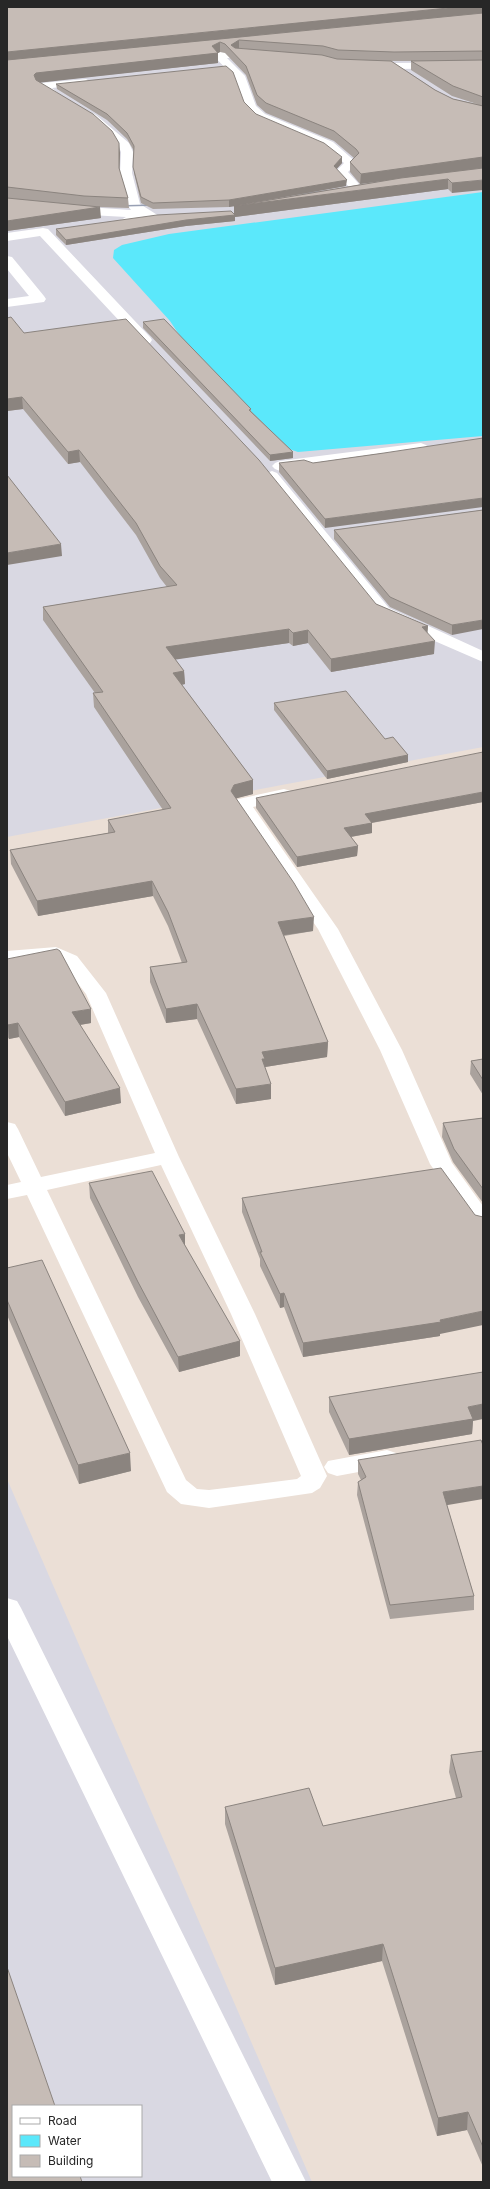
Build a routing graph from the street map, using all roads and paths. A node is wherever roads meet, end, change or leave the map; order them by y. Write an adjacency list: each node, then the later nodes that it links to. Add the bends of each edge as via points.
1 (224, 44): 3 (street, via 205,45)
2 (266, 54): 3 (street)
3 (219, 55): 5 (street)
4 (483, 65): 7 (street, via 390,66)
5 (229, 66): 6 (street); 11 (street, via 239,76 251,107 261,116 329,145 351,162 341,172 358,186)
6 (216, 68)
7 (412, 79)
8 (96, 81): 9 (street, via 40,86)
9 (70, 105)
10 (83, 111): 14 (street, via 96,119 123,144 127,152 126,174 134,206 153,216)
11 (341, 193)
12 (61, 209): 13 (street)
13 (162, 215)
14 (103, 224)
15 (7, 237): 18 (street, via 50,231)
16 (7, 260): 17 (street, via 39,299)
17 (7, 303)
18 (157, 353)
19 (436, 446): 20 (street, via 265,468 328,534 383,612)
20 (483, 657)
21 (304, 791): 27 (street, via 241,804 328,929 391,1050 441,1164)
22 (7, 957): 24 (street, via 56,953 70,960 82,972 96,993)
23 (7, 1129): 25 (street)
24 (168, 1157): 25 (street); 25 (street, via 243,1314 314,1476 303,1487 209,1499 190,1497 176,1486)
25 (34, 1186): 26 (street)
26 (7, 1192)
27 (483, 1223)
28 (406, 1456): 29 (street)
29 (337, 1467)
30 (7, 1608): 31 (street)
31 (289, 2182)

